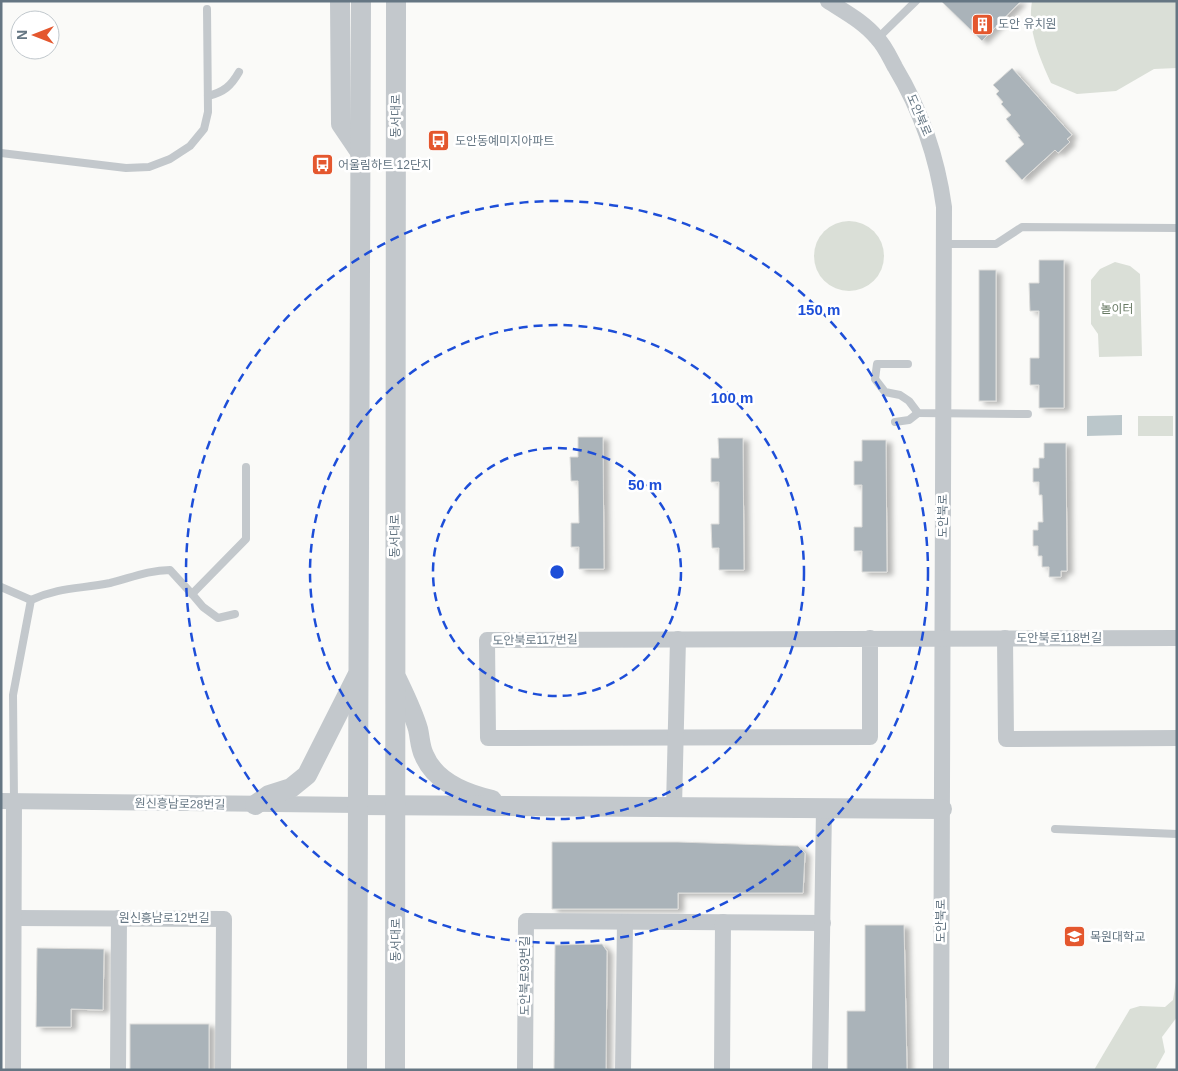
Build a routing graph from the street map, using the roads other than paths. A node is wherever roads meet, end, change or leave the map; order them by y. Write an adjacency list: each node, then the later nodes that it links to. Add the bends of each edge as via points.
1 (340, 1): 11 (street, via 341,124)
2 (361, 1): 11 (street)
3 (396, 1): 13 (street, 동서대로)
4 (410, 1): 13 (street, via 410,118)
5 (828, 1): 8 (street, 도안북로)
6 (916, 1): 8 (lane)
7 (207, 9): 10 (lane)
8 (878, 38): 15 (street, 도안북로, via 924,122 938,167)
9 (239, 72): 10 (lane, via 232,85)
10 (208, 96): 12 (lane, via 204,129 190,146 149,167 120,168)
11 (360, 152): 31 (street)
12 (1, 153)
13 (396, 155): 32 (street, 동서대로)
14 (1177, 228): 15 (lane, via 1022,227 996,244)
15 (945, 244): 19 (street, 도안북로)
16 (908, 364): 17 (lane, via 877,364 875,379 885,392 900,395)
17 (918, 413): 19 (lane); 20 (lane, via 909,420)
18 (1028, 414): 19 (lane)
19 (944, 415): 27 (street, 도안북로)
20 (895, 422)
21 (246, 467): 23 (lane, via 246,539)
22 (1, 587): 24 (lane)
23 (192, 594): 24 (lane, via 170,570 155,570 90,587 50,591); 25 (lane, via 218,618)
24 (31, 600): 35 (lane, via 13,695)
25 (235, 614)
26 (870, 638): 27 (street, 도안북로117번길); 30 (street, 도안북로117번길); 33 (street, 도안북로117번길, via 870,737)
27 (942, 638): 28 (street, 도안북로118번길); 42 (street, 도안북로)
28 (1004, 638): 29 (street, 도안북로118번길); 34 (street, via 1006,739)
29 (1177, 638)
30 (678, 639): 33 (street); 33 (street, 도안북로117번길, via 488,640 488,738)
31 (358, 675): 36 (street, via 307,776 291,788 269,795); 37 (street)
32 (395, 675): 38 (street, 동서대로); 39 (street, via 433,771 471,795)
33 (676, 738): 40 (street)
34 (1177, 738)
35 (8, 801): 36 (street, 원신흥남로28번길); 45 (street)
36 (255, 805): 37 (street, 원신흥남로28번길)
37 (358, 805): 38 (street); 55 (street)
38 (396, 806): 39 (street); 56 (street, 동서대로)
39 (521, 806): 40 (street)
40 (674, 807): 41 (street)
41 (824, 808): 42 (street); 50 (street)
42 (942, 809): 61 (street, 도안북로)
43 (1055, 830): 44 (lane)
44 (1177, 834)
45 (8, 878): 46 (street)
46 (14, 918): 47 (street, 원신흥남로12번길); 51 (street)
47 (119, 918): 53 (street); 54 (street, 원신흥남로12번길, via 224,919)
48 (625, 922): 49 (street, 도안북로93번길); 57 (street, 도안북로93번길, via 526,921); 58 (street)
49 (723, 922): 50 (street, 도안북로93번길); 59 (street)
50 (822, 923): 60 (street)
51 (7, 975): 52 (street)
52 (13, 1070)
53 (118, 1070)
54 (223, 1070)
55 (357, 1070)
56 (395, 1070)
57 (525, 1070)
58 (624, 1070)
59 (722, 1070)
60 (820, 1070)
61 (941, 1070)

